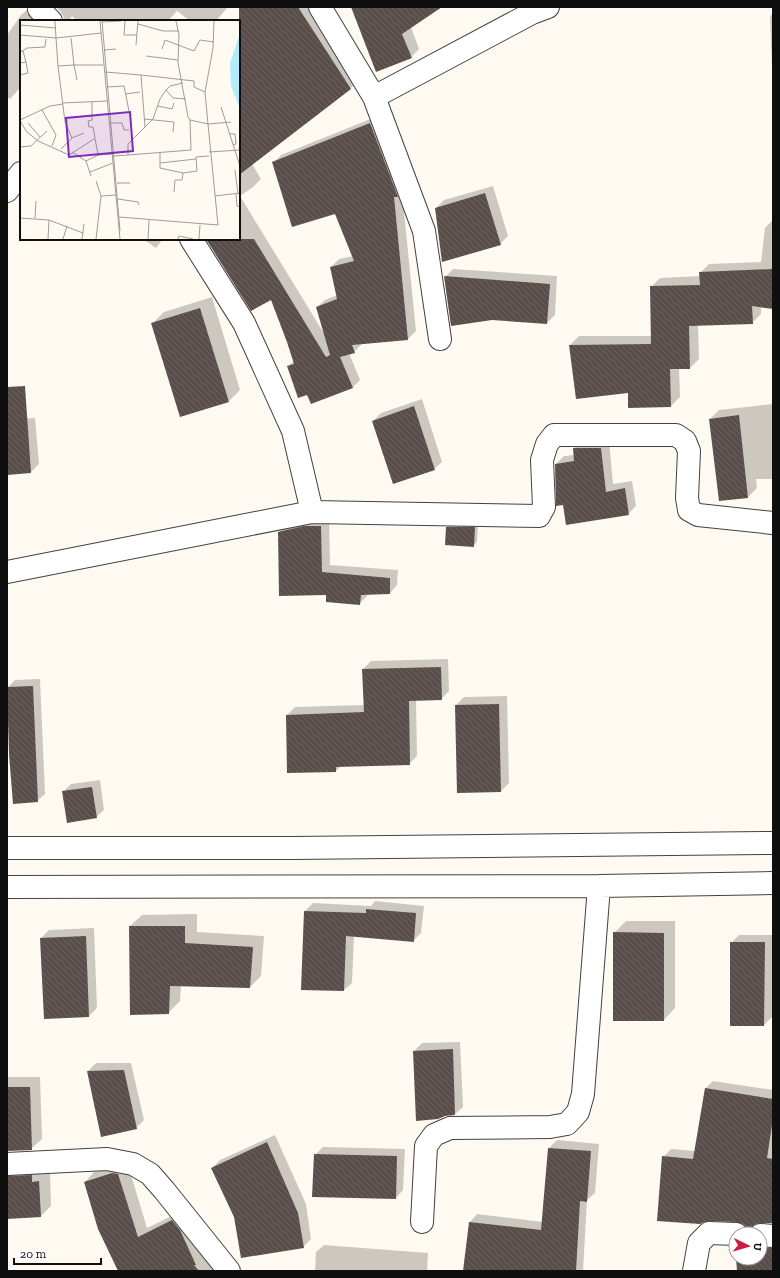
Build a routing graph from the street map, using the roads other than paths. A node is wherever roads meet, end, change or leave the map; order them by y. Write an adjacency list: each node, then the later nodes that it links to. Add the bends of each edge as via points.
1 (40, 7): 4 (street, via 39,9)
2 (320, 7): 5 (street)
3 (548, 7): 5 (street, via 532,13)
4 (50, 20)
5 (374, 97): 9 (street, via 424,231)
6 (20, 174): 7 (street)
7 (7, 191)
8 (192, 240): 10 (street, via 244,323 293,431)
9 (440, 339)
10 (312, 512): 11 (street, via 539,516 544,507 542,460 547,444 554,435 676,435 685,441 689,451 689,510 698,515); 12 (street)
11 (773, 523)
12 (7, 572)
13 (773, 843): 14 (street)
14 (7, 848)
15 (773, 883): 16 (street)
16 (599, 886): 17 (street); 19 (street, via 583,1094 578,1112 567,1124 550,1127 450,1128 434,1135 426,1146)
17 (7, 887)
18 (7, 1164): 21 (street, via 107,1159 133,1164 150,1174)
19 (422, 1222)
20 (728, 1234): 22 (street, via 709,1233 699,1243)
21 (229, 1271)
22 (694, 1271)

